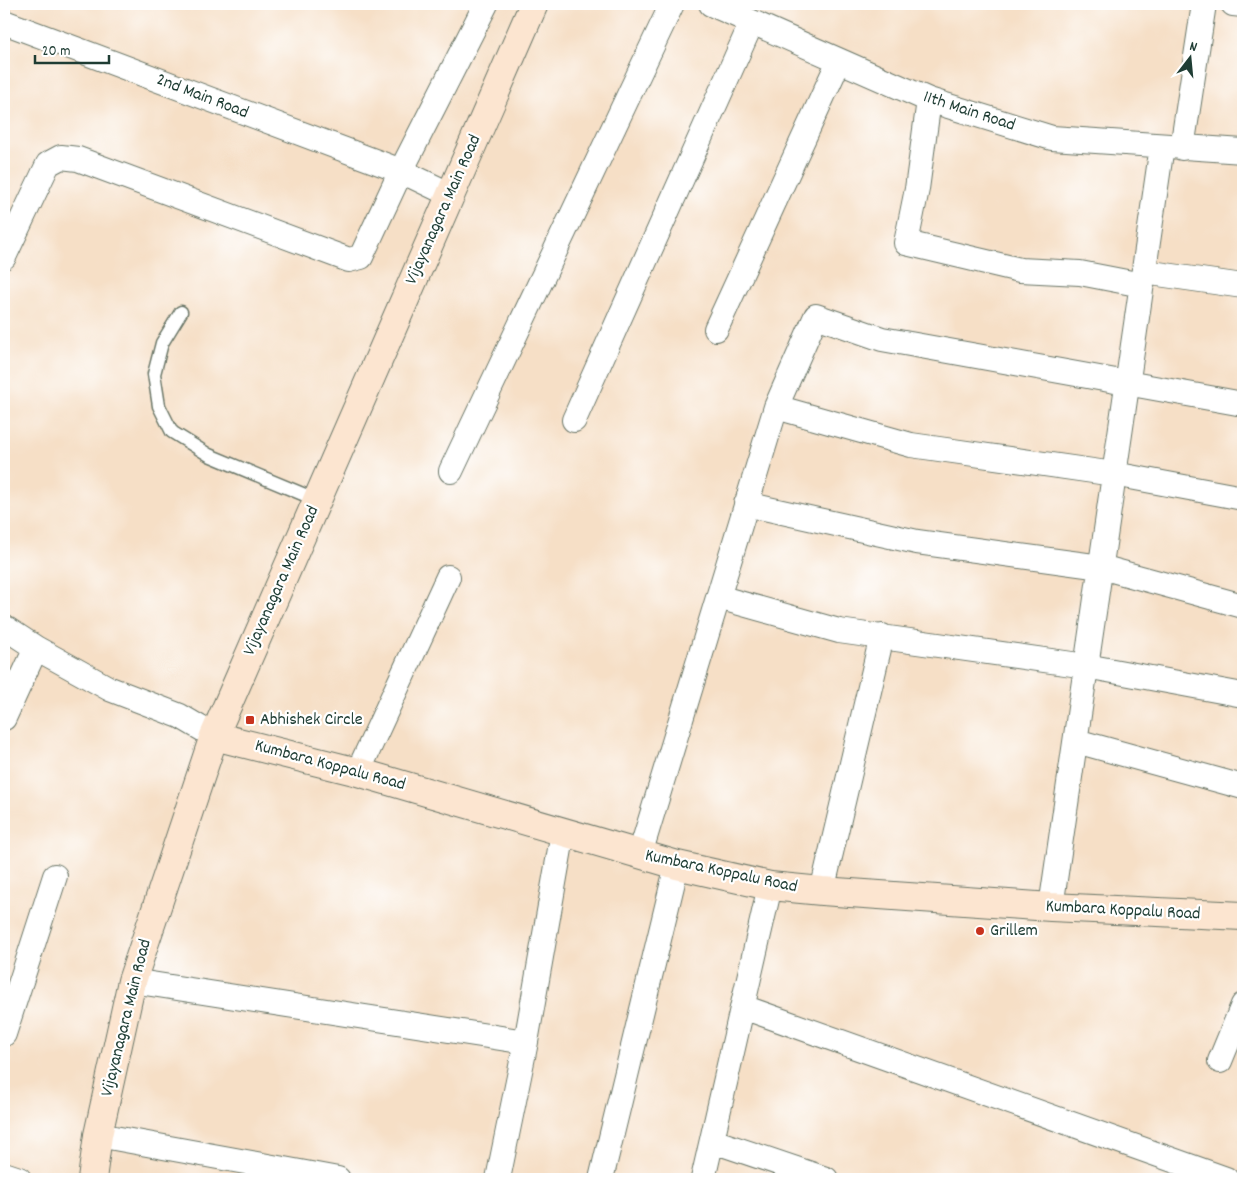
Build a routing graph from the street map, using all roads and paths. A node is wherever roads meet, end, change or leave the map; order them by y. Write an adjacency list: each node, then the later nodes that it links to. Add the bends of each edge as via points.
1 (486, 4): 14 (street)
2 (534, 4): 15 (street, Vijayanagara Main Road)
3 (672, 4): 25 (street)
4 (711, 4): 9 (street, 11th Main Road)
5 (1204, 4): 12 (street)
6 (1233, 4): 7 (street)
7 (1243, 5)
8 (4, 22): 14 (street, 2nd Main Road)
9 (752, 22): 10 (street, 11th Main Road); 24 (street)
10 (839, 61): 11 (street, 11th Main Road); 20 (street)
11 (929, 100): 12 (street, 11th Main Road, via 1052,138); 17 (street, via 918,189 906,243 1020,270)
12 (1172, 147): 13 (street, 11th Main Road); 17 (street)
13 (1243, 151)
14 (401, 171): 15 (street, 2nd Main Road); 16 (street, via 361,257 349,260 78,158 61,157 48,164)
15 (451, 195): 28 (street, Vijayanagara Main Road)
16 (4, 257)
17 (1143, 278): 18 (street); 21 (street)
18 (1243, 286)
19 (181, 312): 28 (lane, via 162,343 154,374 159,406 172,432 209,455)
20 (716, 329)
21 (1128, 383): 22 (street); 23 (street, via 882,339 816,316); 26 (street)
22 (1243, 404)
23 (776, 407): 26 (street, via 911,445); 29 (street)
24 (574, 420)
25 (451, 471)
26 (1114, 474): 27 (street); 30 (street)
27 (1243, 498)
28 (317, 500): 40 (street, Vijayanagara Main Road)
29 (746, 504): 30 (street, via 917,542); 32 (street)
30 (1101, 567): 33 (street); 37 (street)
31 (448, 577): 42 (street)
32 (718, 597): 35 (street, via 839,630); 45 (street)
33 (1243, 606)
34 (4, 627): 36 (street)
35 (882, 636): 37 (street); 49 (street)
36 (36, 648): 39 (street); 40 (street, via 110,689 180,716)
37 (1086, 666): 38 (street); 41 (street)
38 (1243, 695)
39 (4, 718)
40 (214, 736): 42 (street, Kumbara Koppalu Road); 52 (street, Vijayanagara Main Road)
41 (1076, 741): 43 (street); 50 (street)
42 (358, 772): 44 (street, Kumbara Koppalu Road)
43 (1243, 787)
44 (564, 832): 45 (street, Kumbara Koppalu Road); 56 (street)
45 (640, 854): 46 (street, Kumbara Koppalu Road)
46 (677, 865): 48 (street, Kumbara Koppalu Road); 65 (street)
47 (55, 876): 55 (street)
48 (770, 886): 49 (street, Kumbara Koppalu Road); 54 (street)
49 (822, 892): 50 (street, Kumbara Koppalu Road)
50 (1051, 907): 51 (street, Kumbara Koppalu Road)
51 (1243, 916)
52 (132, 981): 56 (street); 58 (street, Vijayanagara Main Road)
53 (1243, 1005): 57 (street)
54 (743, 1007): 59 (street); 68 (street)
55 (4, 1034)
56 (526, 1042): 64 (street)
57 (1220, 1061)
58 (98, 1135): 62 (street, Vijayanagara Main Road); 63 (street)
59 (713, 1141): 66 (street); 67 (street)
60 (4, 1174): 61 (street)
61 (19, 1179)
62 (92, 1179)
63 (338, 1179)
64 (498, 1179)
65 (601, 1179)
66 (703, 1179)
67 (826, 1179)
68 (1226, 1179)

